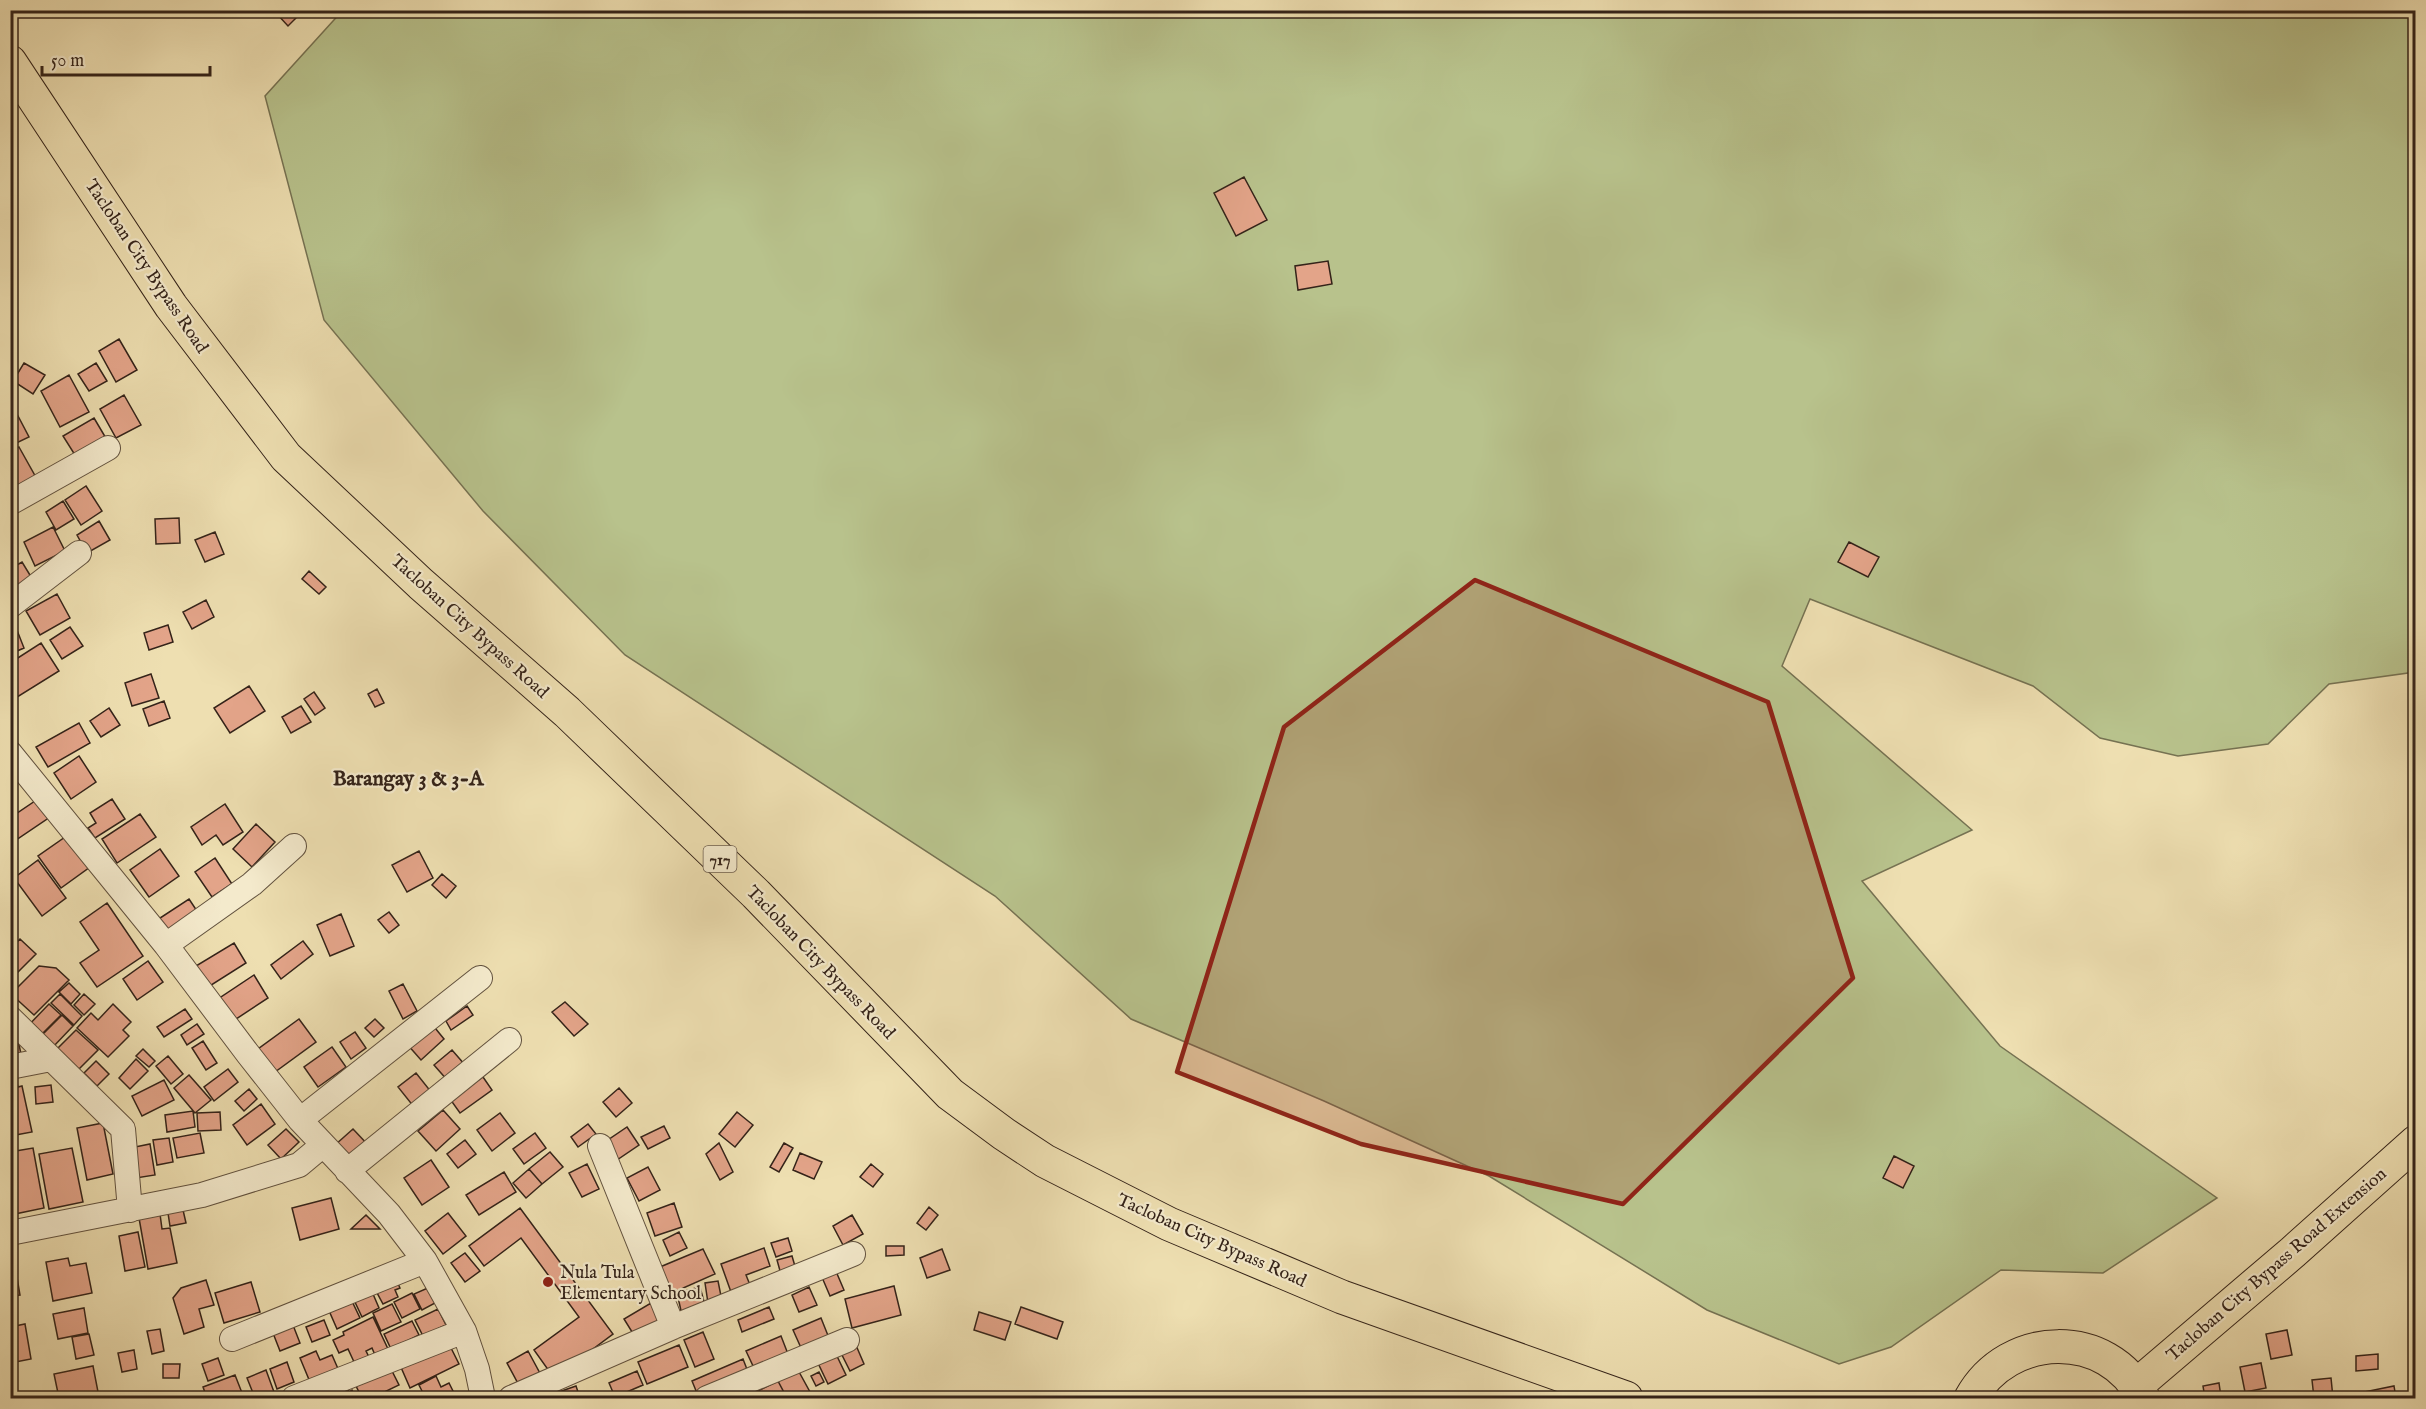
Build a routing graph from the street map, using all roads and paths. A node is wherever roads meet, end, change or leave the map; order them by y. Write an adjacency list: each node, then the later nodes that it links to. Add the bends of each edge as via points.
1 (10, 62): 32 (highway, Tacloban City Bypass Road / 717, via 171,306 286,457 421,584 567,712 748,885 950,1094 1045,1161 1169,1224 1342,1297)
2 (108, 448): 3 (street)
3 (10, 503)
4 (79, 553): 5 (street)
5 (10, 606)
6 (10, 753): 8 (street)
7 (294, 846): 8 (street, via 252,884)
8 (166, 945): 14 (street)
9 (480, 978): 14 (street)
10 (10, 1018): 12 (street)
11 (509, 1040): 18 (street)
12 (51, 1059): 13 (street); 19 (street, via 123,1130)
13 (10, 1066)
14 (300, 1120): 16 (street)
15 (2415, 1142): 27 (highway, Tacloban City Bypass Road Extension)
16 (323, 1144): 18 (street); 19 (street, via 299,1165 202,1195)
17 (600, 1146): 23 (street)
18 (347, 1171): 22 (street, via 389,1214)
19 (130, 1210): 20 (street)
20 (10, 1233)
21 (853, 1254): 23 (street)
22 (425, 1261): 24 (street); 25 (street)
23 (673, 1327): 30 (street)
24 (464, 1331): 28 (street); 29 (street)
25 (232, 1339)
26 (847, 1340): 31 (street)
27 (2140, 1392): 33 (highway, via 2116,1364 2088,1351 2058,1346 2028,1350 2001,1364)
28 (294, 1398)
29 (483, 1398)
30 (511, 1398)
31 (707, 1398)
32 (1626, 1398)
33 (1971, 1398)

